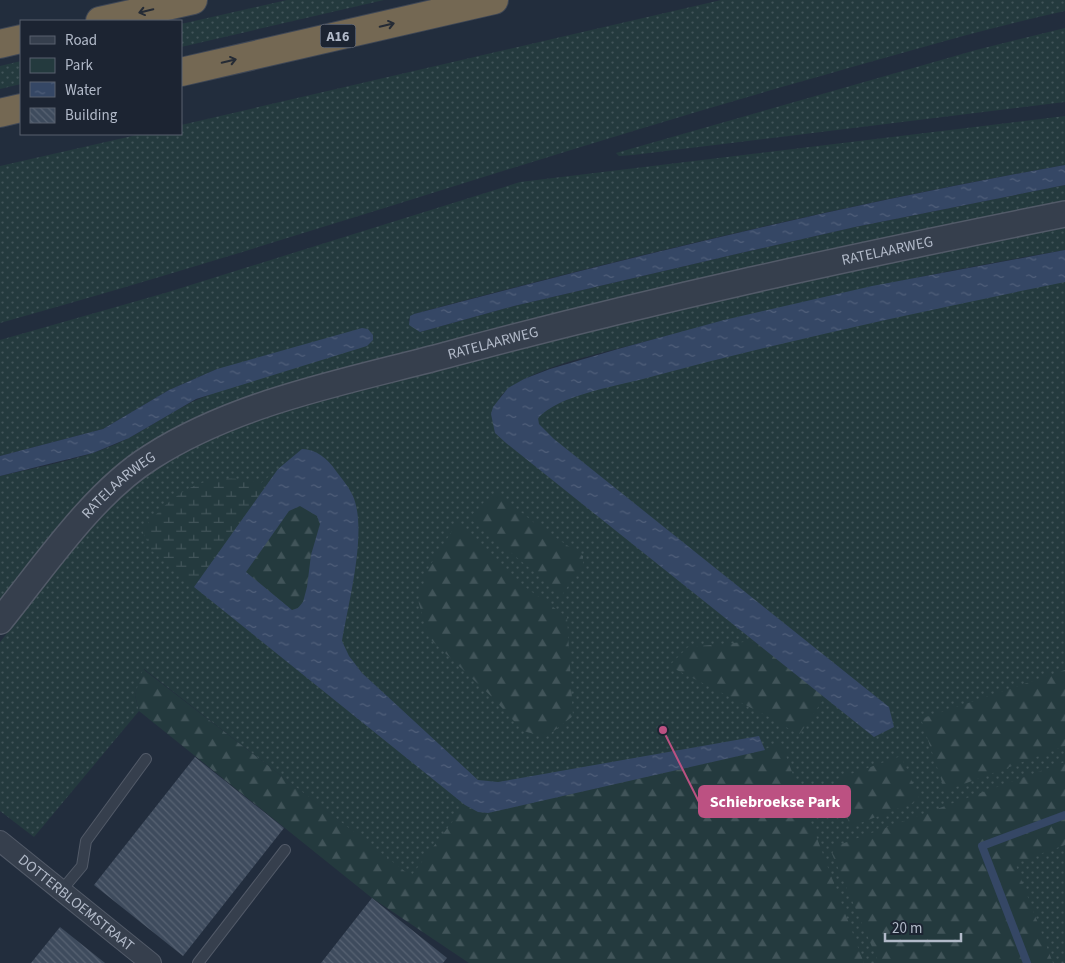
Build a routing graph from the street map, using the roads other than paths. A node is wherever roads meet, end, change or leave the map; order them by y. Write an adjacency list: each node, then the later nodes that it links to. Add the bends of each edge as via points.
1 (193, 0): 3 (highway, one-way to 3)
2 (494, 0): 6 (highway, A16, one-way to 2)
3 (104, 20)
4 (20, 39): 5 (highway)
5 (0, 44)
6 (182, 72)
7 (20, 108): 8 (highway)
8 (0, 113)
9 (1065, 214): 10 (street, RATELAARWEG, via 680,295 250,410 195,432 150,457 118,482)
10 (0, 621)
11 (146, 759): 14 (lane, via 86,841 82,866)
12 (0, 841): 14 (street, DOTTERBLOEMSTRAAT)
13 (285, 850): 16 (lane)
14 (61, 892): 15 (street, DOTTERBLOEMSTRAAT)
15 (151, 963)
16 (198, 963)

